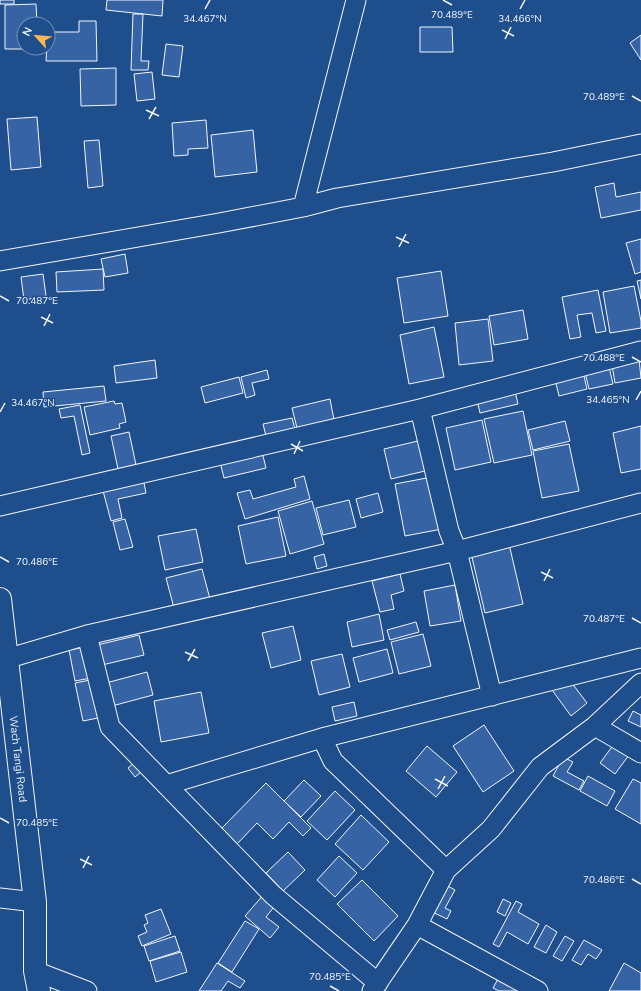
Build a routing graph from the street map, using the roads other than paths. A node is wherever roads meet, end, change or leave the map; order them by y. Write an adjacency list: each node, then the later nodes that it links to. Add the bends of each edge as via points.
1 (356, 0): 3 (street)
2 (641, 144): 3 (street, via 553,162 337,198)
3 (303, 207): 4 (street)
4 (0, 261)
5 (641, 351): 6 (street)
6 (420, 409): 8 (street); 9 (street)
7 (641, 503): 9 (street)
8 (0, 506)
9 (456, 551): 11 (street); 15 (street)
10 (0, 599): 13 (main road, Wach Tangi Road)
11 (87, 635): 13 (street); 19 (street, via 110,727)
12 (641, 658): 15 (street)
13 (6, 659): 22 (main road, Wach Tangi Road)
14 (641, 683): 16 (street)
15 (492, 696): 17 (street)
16 (594, 726): 18 (street); 20 (street, via 540,767 491,829)
17 (322, 738): 19 (street); 20 (street, via 333,761)
18 (641, 753)
19 (166, 785): 25 (street, via 273,895)
20 (446, 870): 23 (street)
21 (0, 898): 22 (street)
22 (35, 902): 24 (main road, Wach Tangi Road)
23 (417, 925): 25 (street); 27 (street)
24 (37, 981): 26 (street)
25 (375, 987)
26 (87, 991)
27 (538, 991)

